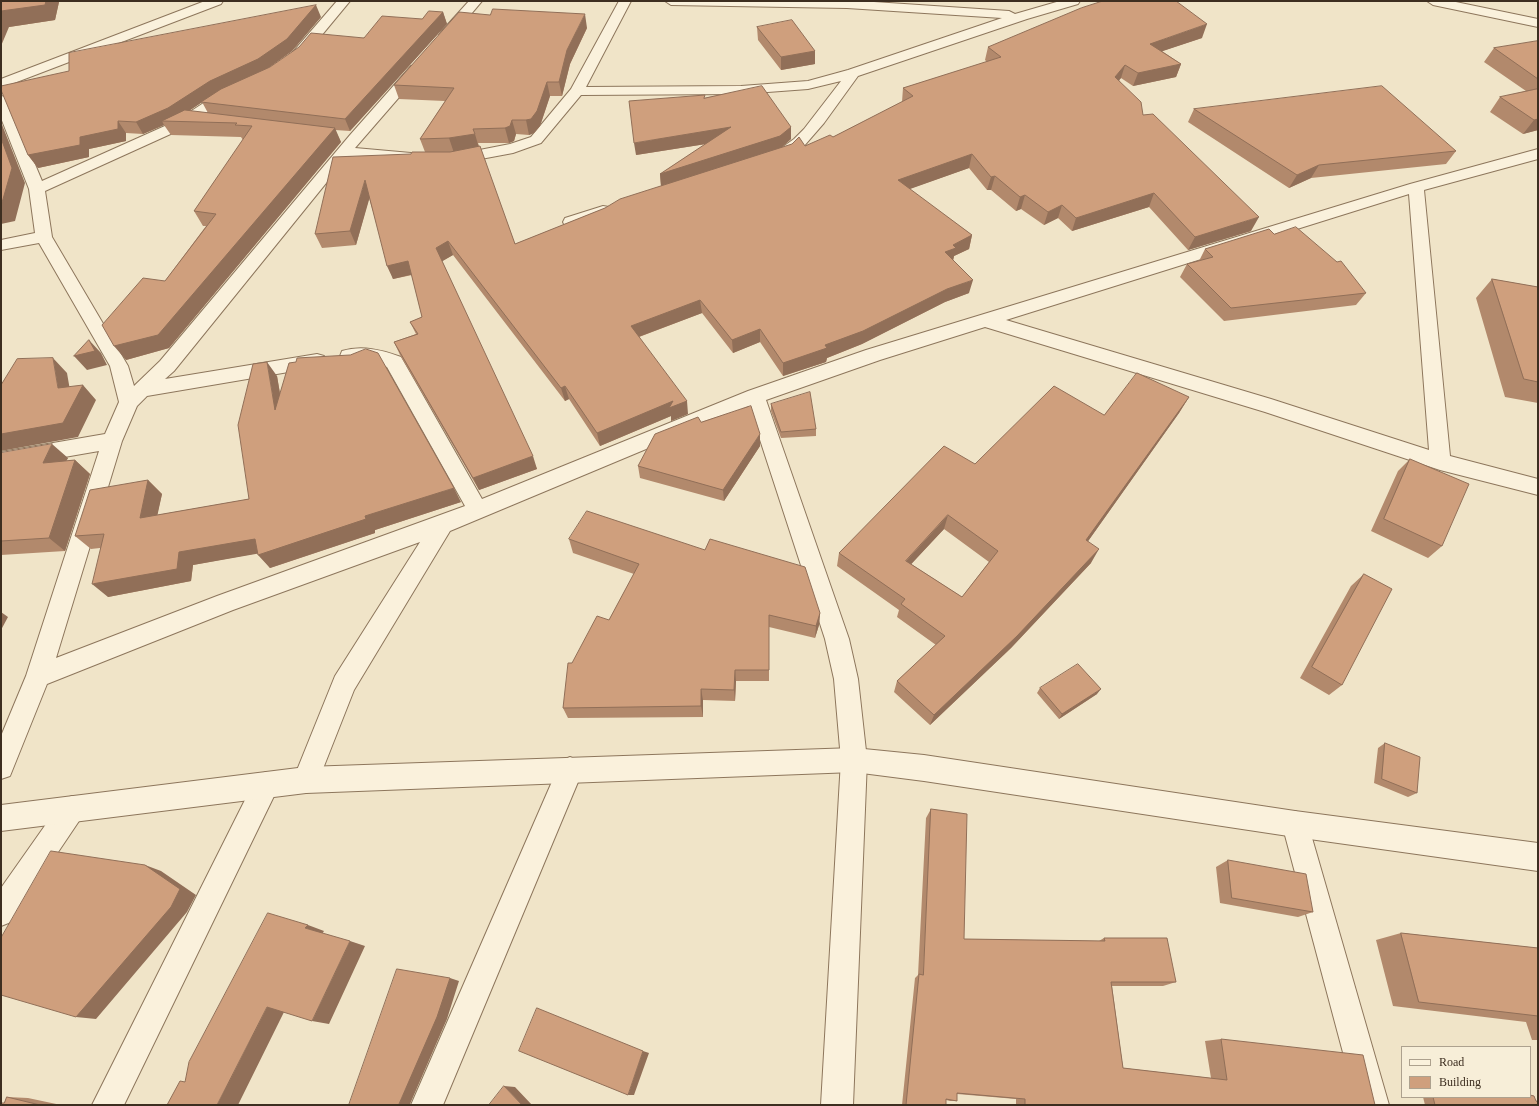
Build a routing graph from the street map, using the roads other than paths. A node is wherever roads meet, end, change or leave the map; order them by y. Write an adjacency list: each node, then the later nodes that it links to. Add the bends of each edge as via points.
1 (217, 1): 15 (street)
2 (344, 1): 13 (street, via 298,54)
3 (476, 1): 21 (street)
4 (625, 1): 17 (street)
5 (671, 1): 9 (street)
6 (999, 1): 10 (street)
7 (1074, 1): 11 (street)
8 (1433, 1): 12 (street)
9 (847, 3): 10 (street)
10 (989, 15): 11 (street)
11 (1022, 16): 14 (street)
12 (1538, 23)
13 (283, 66)
14 (853, 73): 17 (street, via 808,85 762,90); 23 (street, via 797,145 786,153)
15 (1, 84)
16 (244, 86): 19 (street, via 208,105)
17 (577, 91): 21 (street, via 536,140 513,148 454,159 433,160)
18 (1, 103): 25 (street)
19 (191, 118): 20 (street); 25 (street)
20 (214, 121)
21 (347, 142): 31 (street, via 167,366)
22 (1538, 154): 24 (street)
23 (760, 163)
24 (1416, 187): 30 (street); 35 (street)
25 (37, 189): 28 (street)
26 (616, 207): 27 (street)
27 (571, 222)
28 (44, 237): 29 (street); 31 (street)
29 (1, 245)
30 (984, 320): 32 (street); 35 (street, via 1271,406)
31 (136, 396): 33 (street); 37 (street, via 344,357 367,354 381,356 394,362)
32 (755, 396): 37 (street); 40 (street, via 837,639 846,679)
33 (112, 441): 34 (street); 39 (street)
34 (1, 460)
35 (1440, 462): 36 (street)
36 (1538, 487)
37 (478, 511): 38 (street)
38 (442, 525): 39 (street, via 224,603); 43 (street, via 344,684)
39 (38, 676): 41 (street)
40 (854, 760): 42 (street); 47 (street, via 924,768); 52 (street)
41 (1, 767)
42 (570, 770): 43 (street); 51 (street)
43 (306, 780): 44 (street)
44 (266, 785): 45 (street); 50 (street)
45 (72, 809): 46 (street); 49 (street)
46 (1, 818)
47 (1295, 824): 48 (street); 53 (street)
48 (1538, 857)
49 (1, 912)
50 (108, 1105)
51 (427, 1105)
52 (837, 1105)
53 (1373, 1105)

